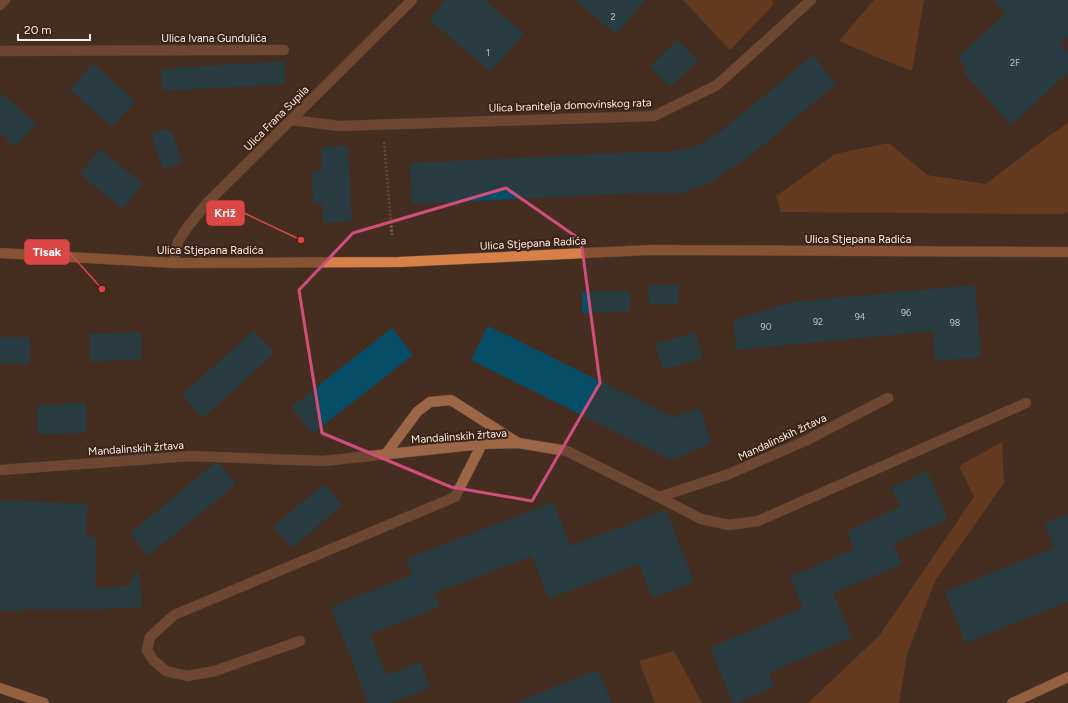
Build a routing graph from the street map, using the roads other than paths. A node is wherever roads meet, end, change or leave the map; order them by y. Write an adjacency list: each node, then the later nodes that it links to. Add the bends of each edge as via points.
1 (5, 0): 4 (street)
2 (412, 0): 7 (street, Ulica Frana Supila)
3 (811, 0): 7 (street, Ulica branitelja domovinskog rata, via 717,85 654,116 340,126)
4 (0, 5)
5 (284, 50): 6 (street, Ulica Ivana Gundulića)
6 (0, 51)
7 (292, 120): 10 (street, Ulica Frana Supila, via 207,203 186,228 178,242)
8 (1068, 252): 10 (main road, Ulica Stjepana Radića, via 649,250 399,262)
9 (0, 253): 10 (main road, Ulica Stjepana Radića)
10 (173, 263)
11 (888, 398): 17 (street, Mandalinskih žrtava, via 805,441 729,474)
12 (1026, 403): 17 (street, via 758,521 729,525 701,519)
13 (482, 444): 14 (street, Mandalinskih žrtava); 15 (street, Mandalinskih žrtava); 18 (street, via 455,497 174,615 150,637 147,650 152,660 166,671 187,676 215,671)
14 (518, 444): 15 (street, via 451,400 430,402 417,412); 17 (street, Mandalinskih žrtava, via 567,451)
15 (386, 454): 16 (street, Mandalinskih žrtava, via 323,461 191,456)
16 (0, 470)
17 (659, 497)
18 (300, 641)
19 (1068, 677): 22 (main road)
20 (0, 688): 21 (main road)
21 (44, 703)
22 (1012, 703)

